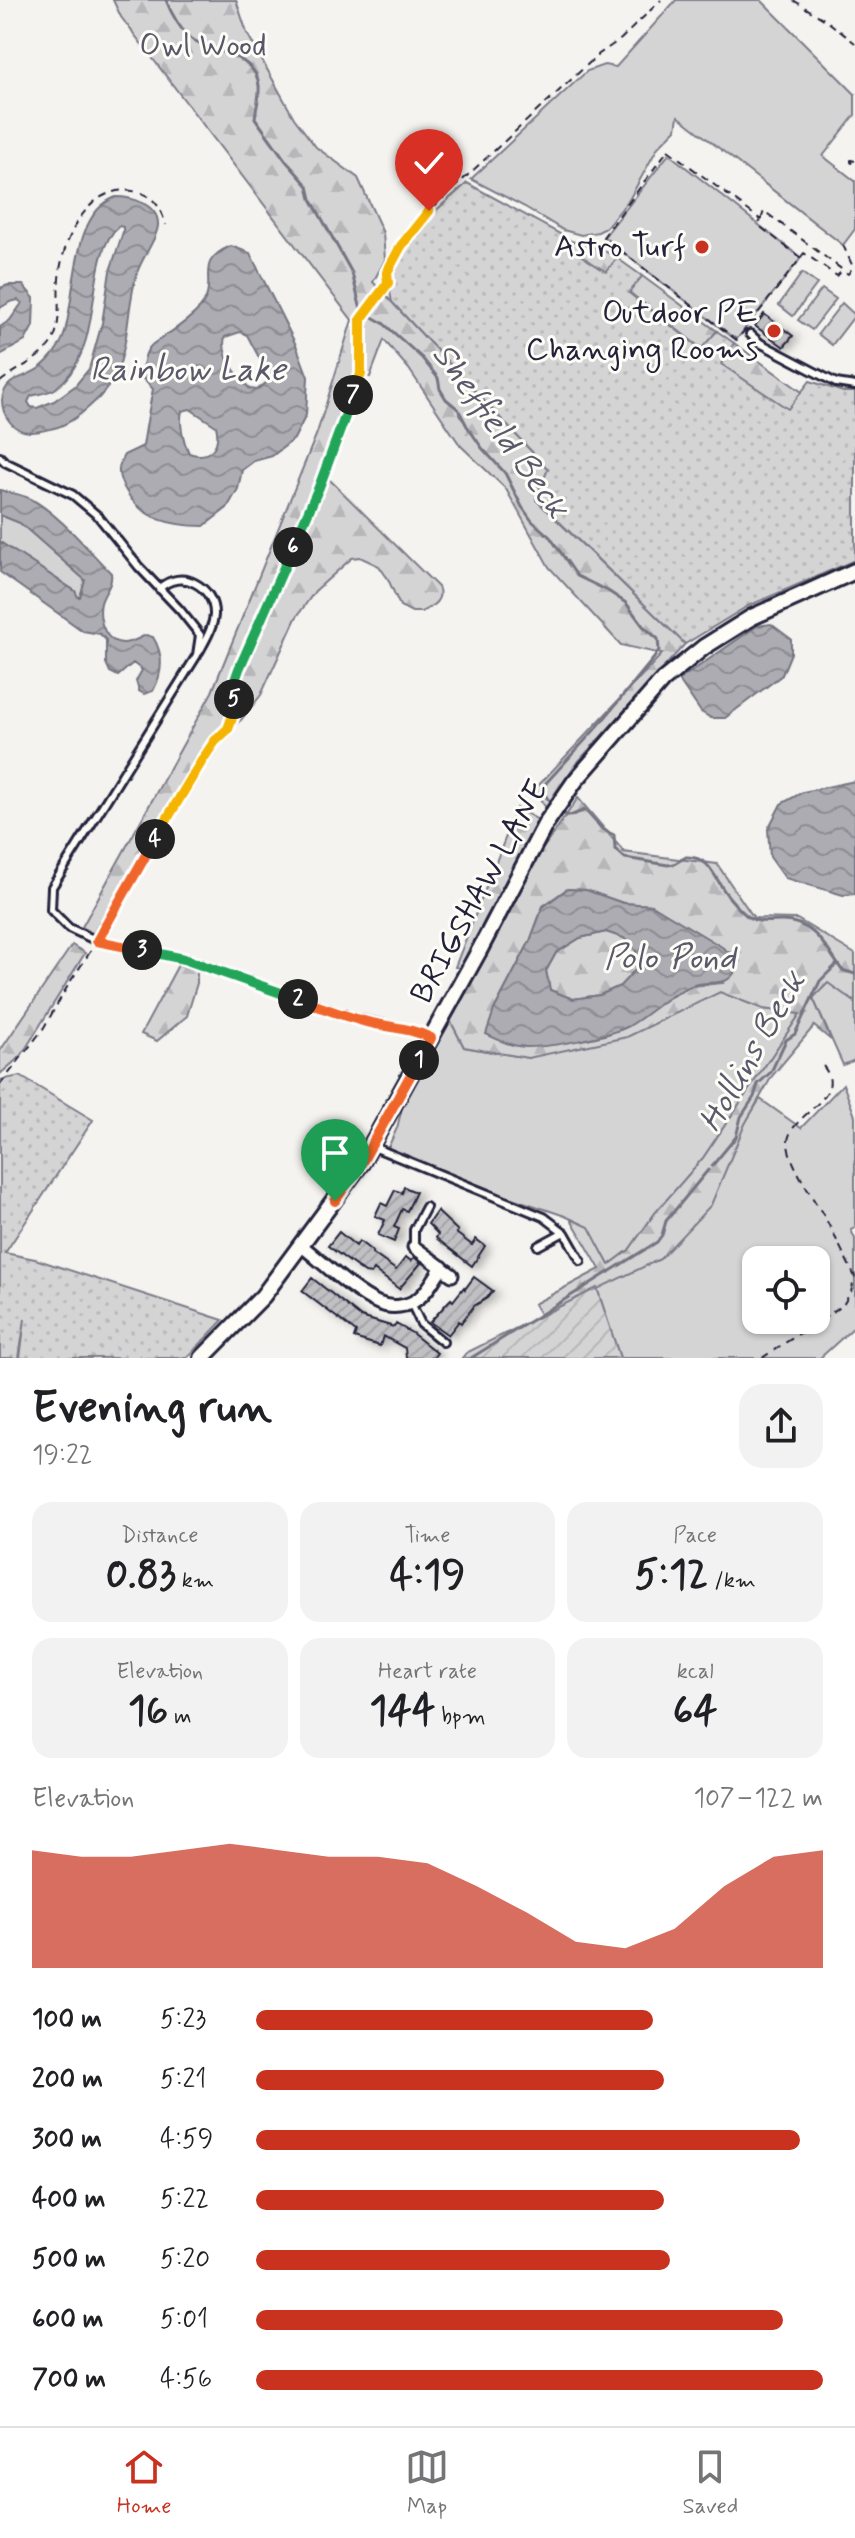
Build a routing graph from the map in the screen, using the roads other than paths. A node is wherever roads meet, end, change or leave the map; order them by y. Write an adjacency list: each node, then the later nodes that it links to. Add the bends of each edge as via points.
1 (750, 334): 2 (lane, via 836,383)
2 (855, 386)
3 (0, 457): 5 (lane, via 73,495 98,516)
4 (855, 571): 7 (street, BRIGSHAW LANE, via 724,633 638,706 546,823)
5 (159, 589): 6 (lane, via 200,635); 6 (lane, via 178,577 209,595 214,614)
6 (197, 655): 7 (lane, via 52,887 51,910 69,928 97,941 184,959 351,1017)
7 (431, 1038): 8 (street, BRIGSHAW LANE)
8 (371, 1146): 10 (lane, via 544,1217); 11 (street, BRIGSHAW LANE)
9 (426, 1207): 13 (lane, via 414,1230)
10 (564, 1232): 12 (lane); 14 (lane)
11 (302, 1246): 15 (street, via 377,1303); 17 (street, BRIGSHAW LANE, via 263,1296)
12 (538, 1246)
13 (414, 1247): 15 (street, via 447,1271)
14 (581, 1261)
15 (411, 1303): 16 (lane, via 421,1324)
16 (443, 1342)
17 (202, 1358)

